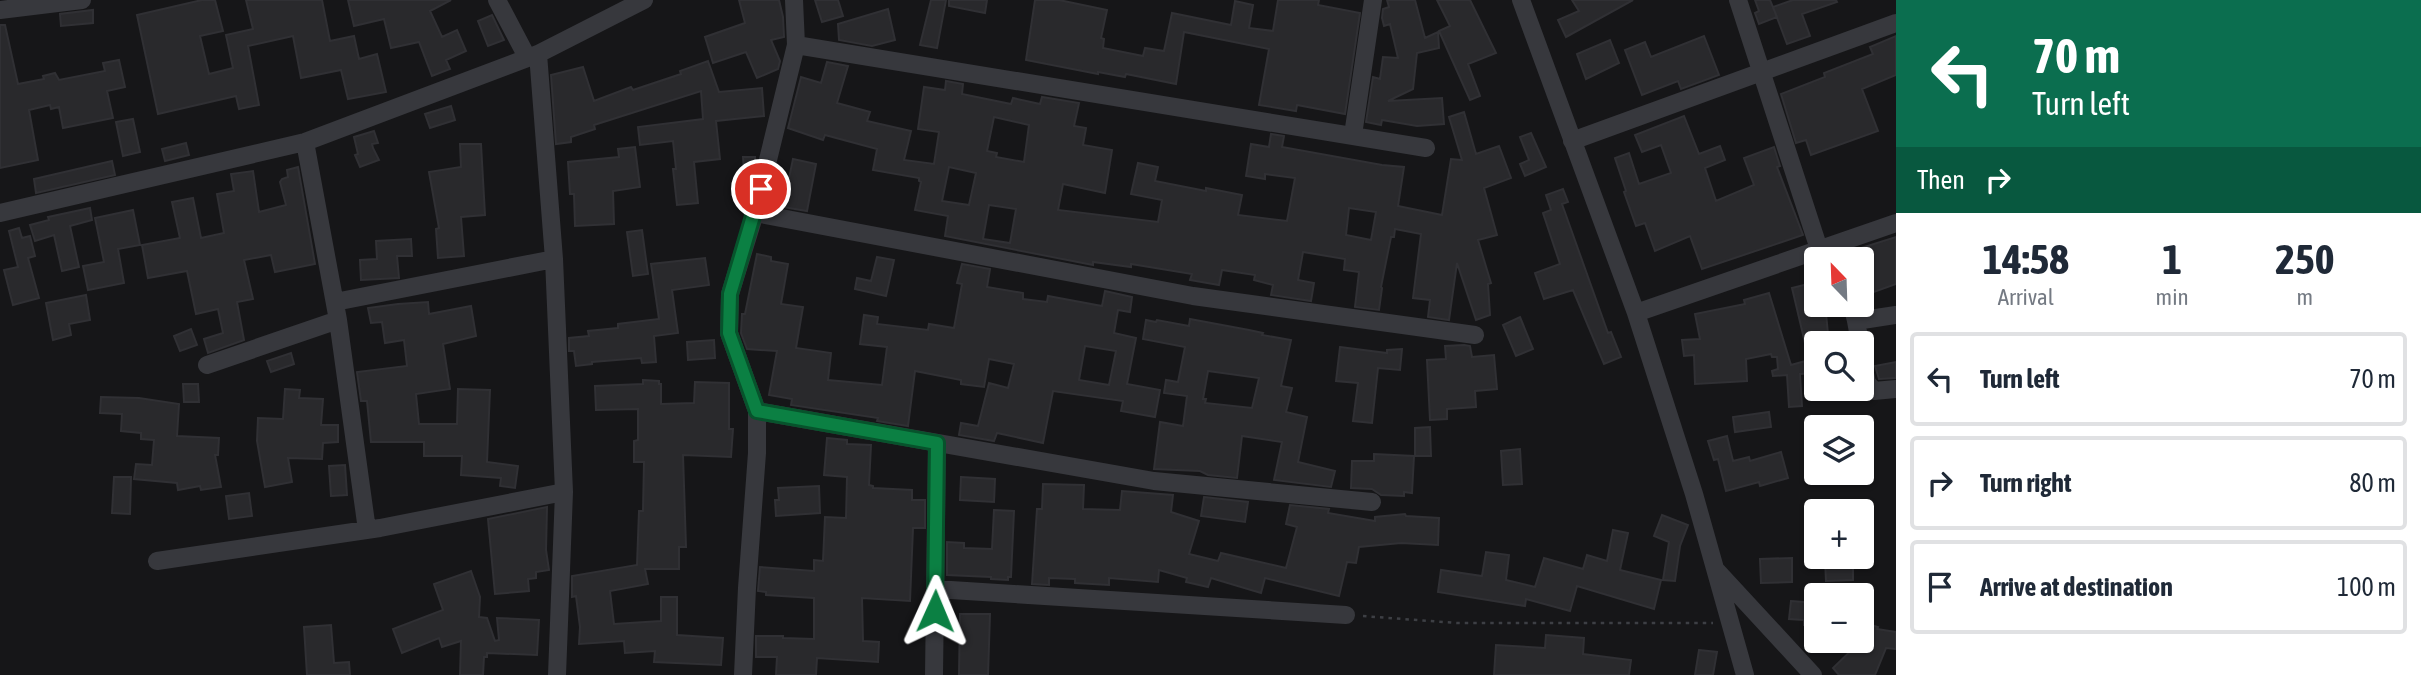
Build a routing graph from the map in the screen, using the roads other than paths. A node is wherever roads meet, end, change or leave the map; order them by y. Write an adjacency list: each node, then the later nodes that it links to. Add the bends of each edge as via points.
1 (82, 0): 8 (street)
2 (497, 0): 11 (street)
3 (644, 0): 11 (street)
4 (794, 0): 10 (street)
5 (1373, 0): 13 (street)
6 (1521, 0): 14 (street)
7 (1738, 0): 12 (street)
8 (0, 10)
9 (1896, 23): 12 (street)
10 (796, 44): 13 (street); 18 (street)
11 (533, 55): 15 (street); 22 (street)
12 (1763, 72): 14 (street); 20 (street)
13 (1353, 135): 16 (street)
14 (1572, 141): 25 (street)
15 (305, 142): 17 (street); 24 (street)
16 (1426, 148)
17 (0, 213)
18 (755, 213): 28 (street, via 1193,296); 32 (street, via 730,294 729,333)
19 (1896, 223): 21 (street)
20 (1830, 247)
21 (1841, 247)
22 (554, 259): 24 (street); 34 (street)
23 (1804, 260): 25 (street)
24 (337, 311): 29 (street); 36 (street)
25 (1636, 313): 38 (street)
26 (1874, 314): 27 (street)
27 (1896, 315)
28 (1475, 335)
29 (207, 365)
30 (1896, 389): 31 (street)
31 (1874, 391)
32 (757, 411): 33 (street); 42 (street)
33 (937, 443): 35 (street, via 1154,481); 39 (street)
34 (564, 492): 36 (street); 41 (street)
35 (1373, 502)
36 (367, 530): 37 (street)
37 (157, 561)
38 (1715, 569): 44 (street); 45 (street)
39 (935, 589): 40 (street); 43 (street)
40 (1346, 615)
41 (557, 675)
42 (743, 675)
43 (934, 675)
44 (1745, 675)
45 (1813, 675)

